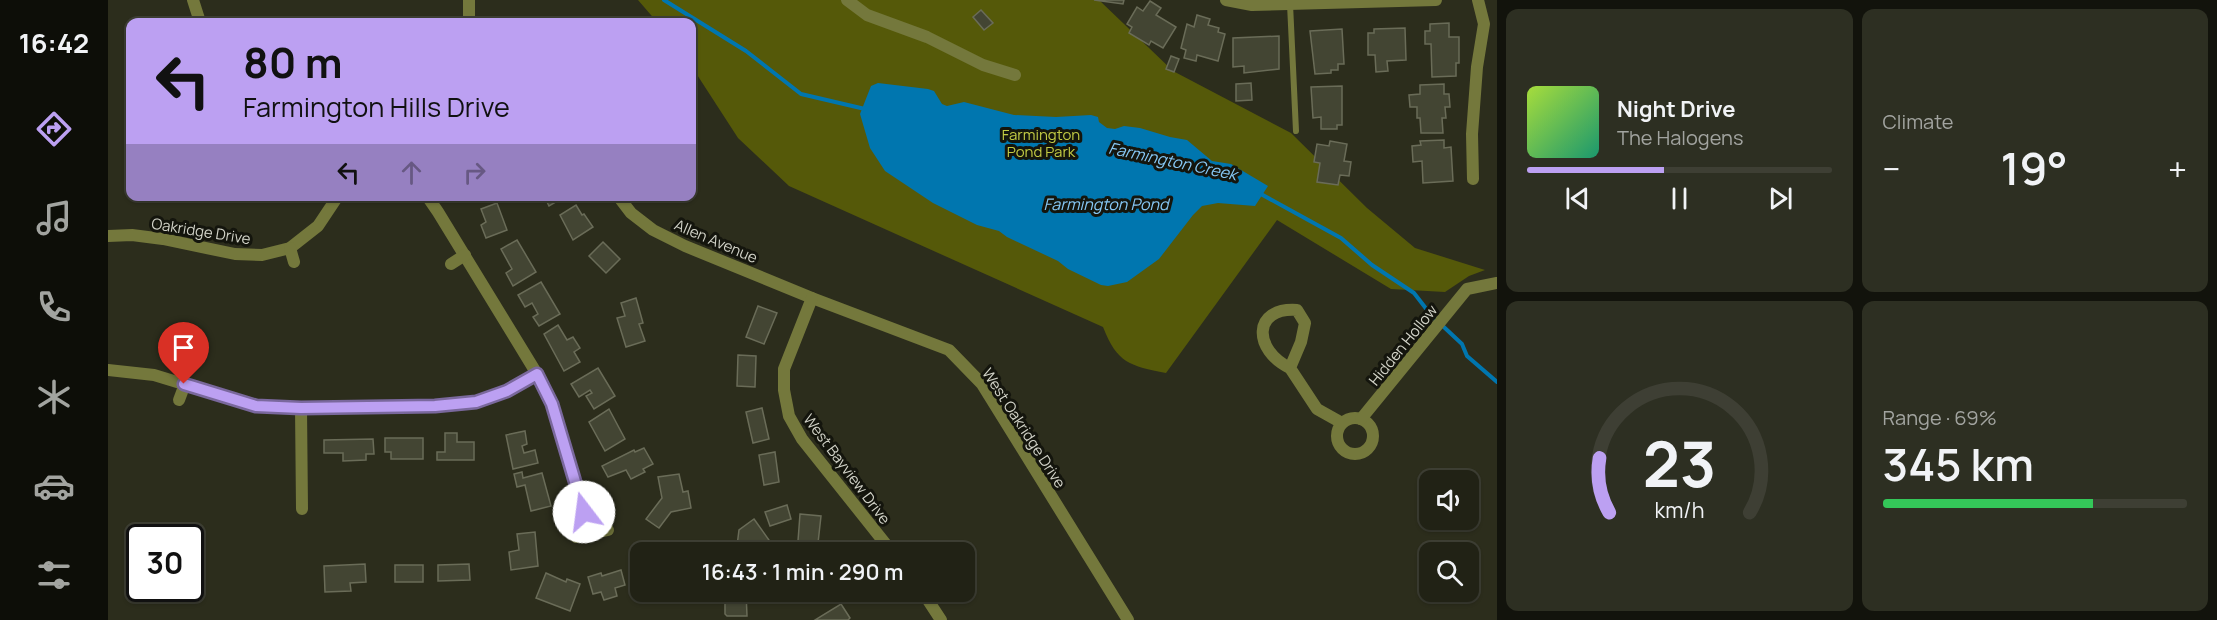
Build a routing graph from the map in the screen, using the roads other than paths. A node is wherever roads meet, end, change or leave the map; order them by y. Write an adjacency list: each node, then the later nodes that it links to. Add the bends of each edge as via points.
1 (193, 0): 8 (street)
2 (469, 0): 9 (street)
3 (847, 0): 10 (street, via 867,15)
4 (1226, 0): 7 (street, via 1252,5)
5 (1436, 0): 7 (street)
6 (1478, 0): 12 (street, via 1484,24 1472,134)
7 (1290, 3): 11 (lane)
8 (199, 18)
9 (469, 18)
10 (1015, 75)
11 (1296, 131)
12 (1473, 178)
13 (335, 201): 17 (street, Oakridge Drive, via 318,226)
14 (430, 201): 18 (street)
15 (622, 201): 22 (street, Allen Avenue, via 653,230)
16 (108, 236): 17 (street, Oakridge Drive, via 163,239 235,254 262,255)
17 (290, 248): 19 (street)
18 (465, 255): 20 (street); 25 (street)
19 (294, 262)
20 (451, 264)
21 (1497, 283): 29 (street, Hidden Hollow, via 1467,290)
22 (812, 298): 35 (street, West Bayview Drive, via 784,369 789,416); 38 (street, West Oakridge Drive, via 949,350 982,384)
23 (1290, 368): 23 (street, via 1305,323 1297,310 1286,309 1267,320 1262,332 1269,353); 30 (street, via 1317,409)
24 (108, 370): 26 (street, via 154,375)
25 (537, 374): 28 (street, via 476,402); 33 (street, via 552,404)
26 (184, 384): 27 (street); 28 (street, via 256,406)
27 (179, 400)
28 (301, 408): 31 (street)
29 (1361, 419): 30 (street, via 1351,418); 30 (street, via 1373,433 1371,445 1362,453 1350,454 1340,446 1337,435)
30 (1342, 423)
31 (302, 509)
32 (608, 530): 33 (street)
33 (590, 534): 34 (street)
34 (576, 537)
35 (879, 542)
36 (929, 602): 37 (street)
37 (941, 620)
38 (1128, 620)

